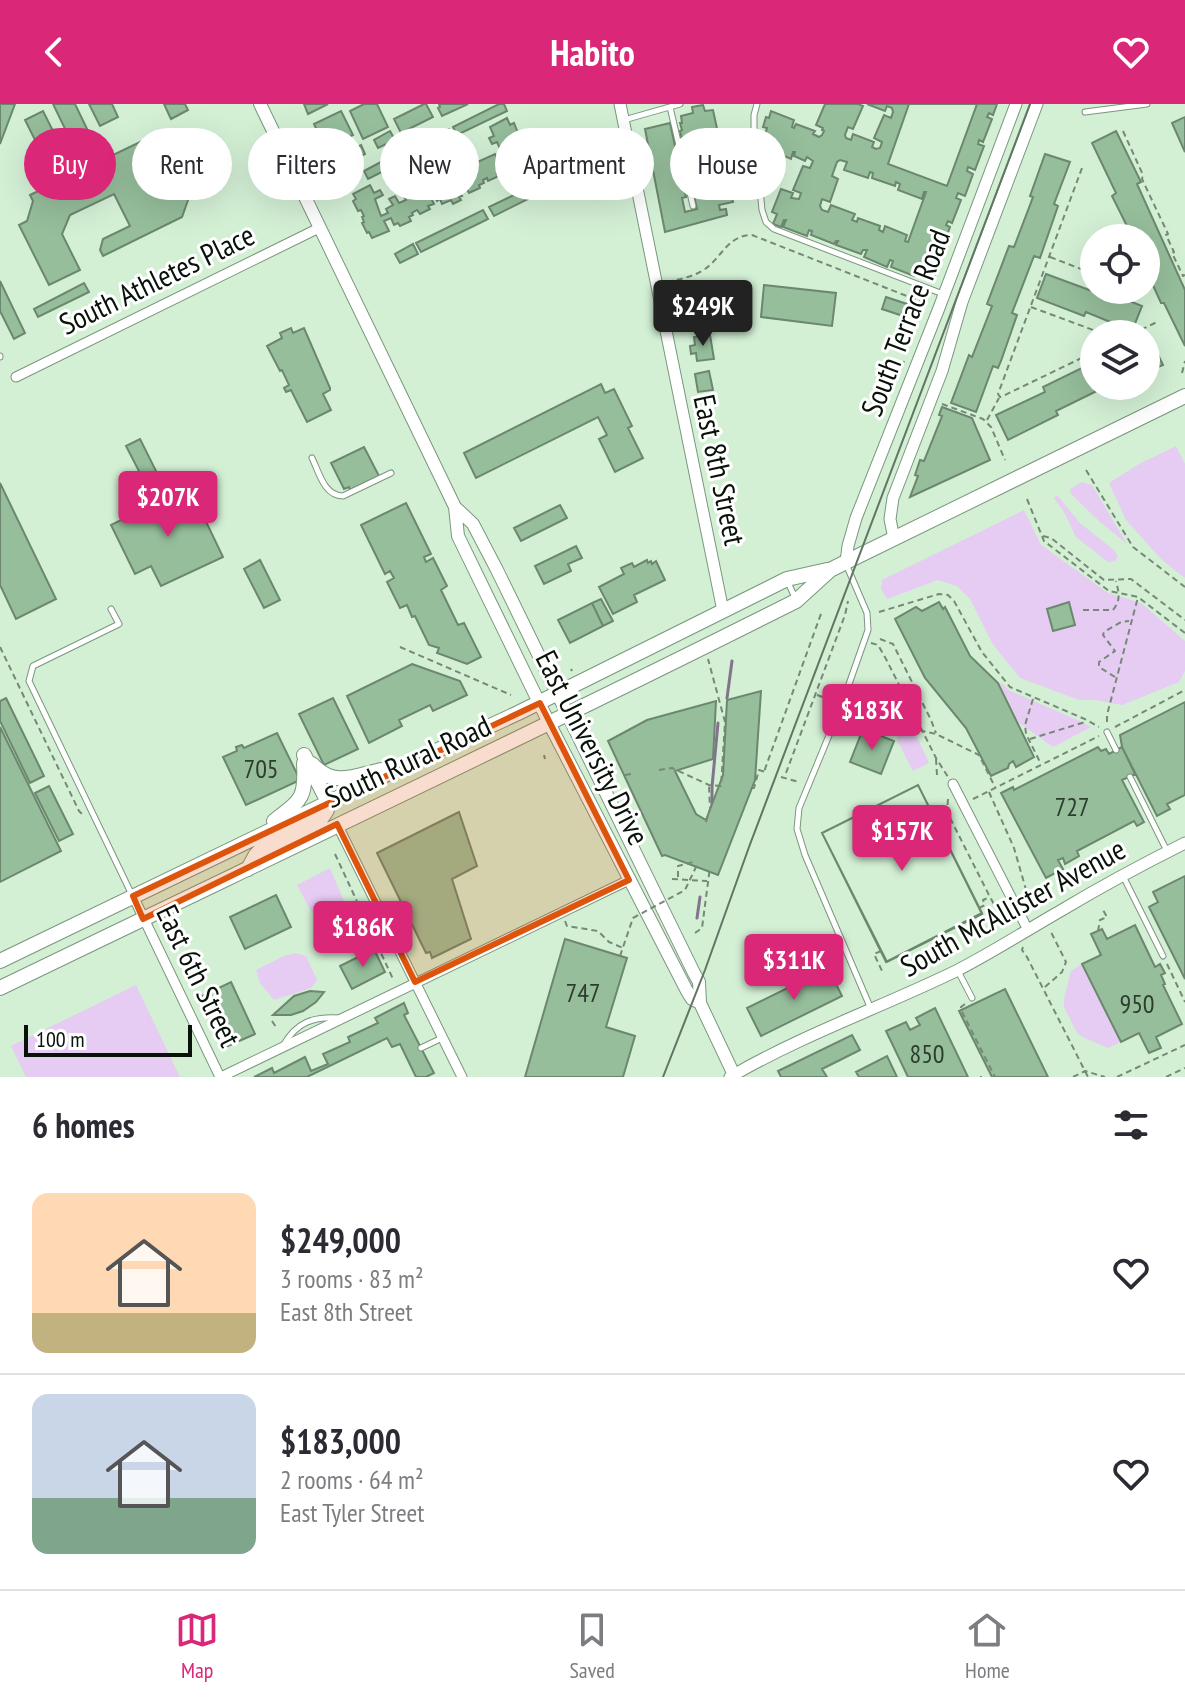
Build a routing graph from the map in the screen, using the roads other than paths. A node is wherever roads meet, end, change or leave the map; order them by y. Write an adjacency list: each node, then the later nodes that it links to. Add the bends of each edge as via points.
1 (260, 104): 12 (main road, East University Drive)
2 (620, 104): 10 (street, East 8th Street)
3 (680, 104): 8 (lane)
4 (757, 104): 13 (lane, via 754,127 766,222)
5 (1016, 104): 13 (street, South Terrace Road)
6 (1037, 104): 19 (street, South Terrace Road, via 893,498)
7 (1147, 104): 9 (lane)
8 (670, 107): 10 (lane); 11 (lane)
9 (1085, 112)
10 (623, 120): 25 (street, East 8th Street)
11 (693, 206)
12 (319, 228): 14 (street, South Athletes Place); 18 (main road, East University Drive)
13 (944, 294): 20 (street, South Terrace Road, via 856,518)
14 (16, 377)
15 (1185, 396): 19 (main road, South Rural Road)
16 (312, 458): 17 (lane, via 335,496)
17 (391, 473)
18 (455, 507): 26 (main road, East University Drive, via 473,524); 27 (main road, East University Drive, via 458,536)
19 (894, 539): 20 (main road, South Rural Road)
20 (846, 562): 21 (main road, South Rural Road); 54 (lane, via 867,613 866,641 807,784 797,829)
21 (830, 570): 22 (main road, South Rural Road); 23 (main road, South Rural Road)
22 (787, 579): 23 (lane); 25 (main road, South Rural Road)
23 (796, 601): 28 (main road, South Rural Road)
24 (111, 609): 44 (lane, via 119,624 33,666 29,681)
25 (723, 611): 26 (main road, South Rural Road)
26 (559, 693): 27 (main road, South Rural Road); 28 (main road, East University Drive)
27 (540, 703): 29 (main road, East University Drive); 33 (main road, South Rural Road)
28 (568, 714): 29 (main road, South Rural Road); 53 (main road, East University Drive, via 699,982)
29 (549, 723): 37 (main road, South Rural Road); 43 (main road, East University Drive)
30 (1107, 732): 31 (lane)
31 (1116, 750)
32 (304, 755): 33 (main road, via 337,779); 36 (main road); 38 (main road, via 302,796)
33 (412, 762): 36 (main road, South Rural Road)
34 (1130, 777): 40 (lane)
35 (953, 784): 46 (street)
36 (328, 802): 38 (main road, South Rural Road); 41 (main road, via 321,819 263,847)
37 (337, 824): 41 (main road, South Rural Road); 50 (street)
38 (257, 836): 44 (main road, South Rural Road)
39 (1185, 843): 40 (street, South McAllister Avenue)
40 (1167, 852): 42 (street, South McAllister Avenue)
41 (247, 869): 45 (main road, South Rural Road)
42 (1123, 875): 46 (street, South McAllister Avenue); 47 (lane)
43 (629, 880): 50 (street); 53 (main road, East University Drive, via 692,999)
44 (133, 896): 45 (street, East 6th Street); 48 (main road, South Rural Road)
45 (143, 919): 51 (main road, South Rural Road); 58 (street, East 6th Street)
46 (1028, 930): 49 (street, South McAllister Avenue)
47 (1163, 956)
48 (0, 961)
49 (958, 970): 52 (lane); 54 (street, South McAllister Avenue)
50 (415, 982): 55 (street); 58 (street)
51 (0, 988)
52 (972, 998)
53 (700, 1003): 57 (main road, East University Drive)
54 (871, 1010): 57 (street, South McAllister Avenue)
55 (443, 1038): 56 (lane); 59 (street)
56 (421, 1048)
57 (733, 1076)
58 (221, 1077)
59 (462, 1077)

